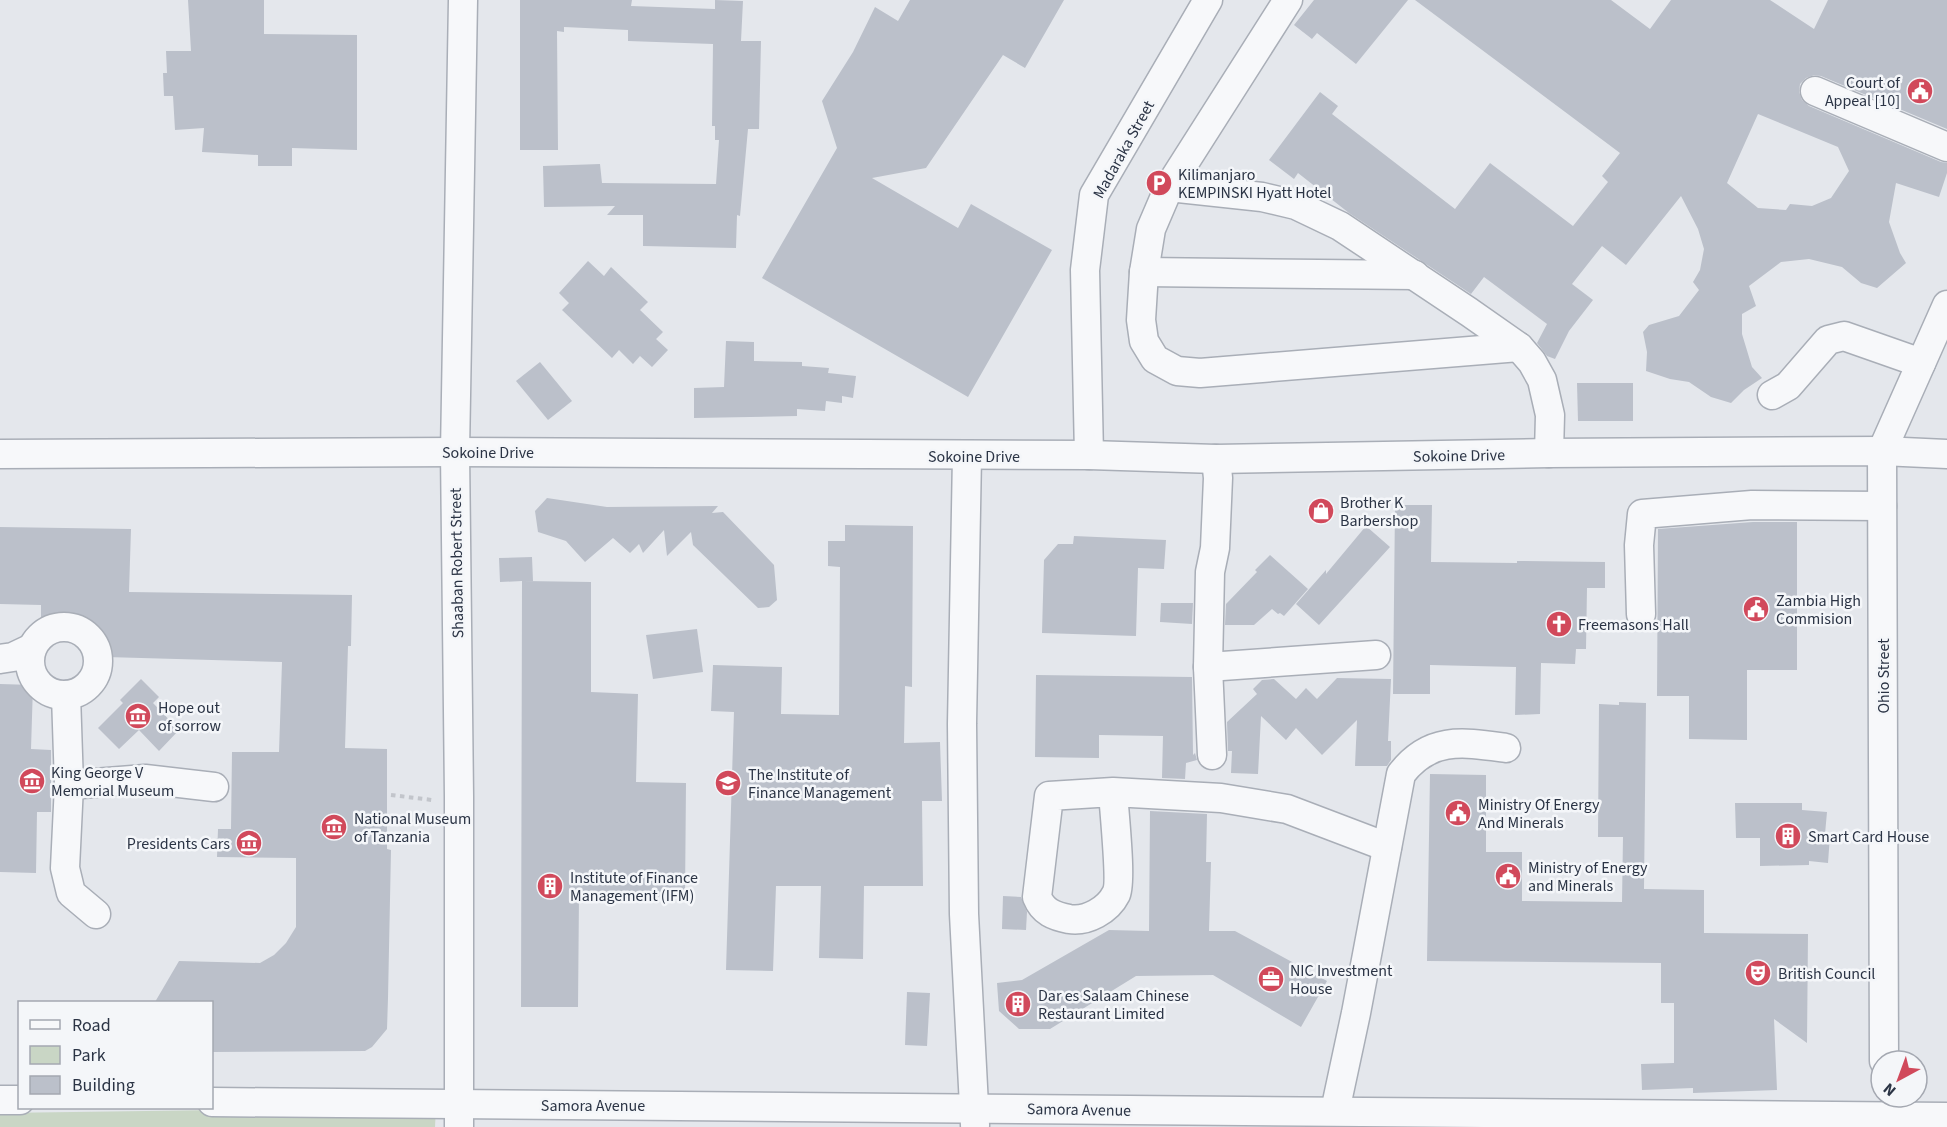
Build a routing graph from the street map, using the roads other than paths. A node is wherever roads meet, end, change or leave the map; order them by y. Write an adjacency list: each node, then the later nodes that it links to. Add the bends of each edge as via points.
1 (463, 0): 14 (street, Shaaban Robert Street)
2 (1208, 0): 18 (street, Madaraka Street, via 1094,195 1085,270)
3 (1288, 0): 6 (street)
4 (1815, 91): 5 (street)
5 (1947, 147)
6 (1169, 187): 7 (street, via 1150,229); 8 (street, via 1262,197 1296,206 1340,226)
7 (1144, 272): 8 (street); 10 (street, via 1144,341 1155,359 1177,371 1200,373)
8 (1415, 275): 10 (street)
9 (1947, 305): 11 (street, Ohio Street)
10 (1519, 347): 15 (street, via 1542,380 1550,415)
11 (1922, 363): 12 (street, via 1844,336 1828,340 1788,386); 13 (street, Ohio Street)
12 (1772, 395)
13 (1882, 451): 15 (street, Sokoine Drive); 17 (street, Sokoine Drive); 21 (street, Ohio Street)
14 (455, 452): 16 (street, Sokoine Drive); 19 (street, Sokoine Drive); 41 (street, Shaaban Robert Street)
15 (1549, 453): 20 (street, Sokoine Drive)
16 (0, 454)
17 (1947, 454)
18 (1089, 455): 19 (street, Sokoine Drive); 20 (street, Sokoine Drive)
19 (967, 456): 42 (street, via 962,724 964,914)
20 (1216, 459): 26 (street)
21 (1882, 506): 22 (street, via 1752,505 1642,514); 35 (street, Ohio Street)
22 (1641, 614)
23 (32, 648): 25 (street); 27 (street, via 30,669 34,678 50,692); 27 (street, via 38,638 58,627 70,627 90,639 96,649 96,672 82,690)
24 (1376, 655): 26 (street)
25 (0, 659)
26 (1208, 666): 29 (street)
27 (66, 695): 30 (street)
28 (1506, 748): 33 (street, via 1450,744 1431,747 1409,763 1401,774)
29 (1212, 755)
30 (69, 785): 31 (street, via 145,779); 34 (street, via 67,880 71,893)
31 (214, 788)
32 (1113, 792): 32 (street, via 1048,796 1037,897 1048,913 1073,920 1087,918 1097,914 1116,894); 33 (street, via 1221,798 1287,809)
33 (1387, 847): 39 (street)
34 (96, 914)
35 (1884, 1049)
36 (0, 1100): 37 (street)
37 (18, 1100)
38 (213, 1102): 41 (street, Samora Avenue)
39 (1335, 1111): 42 (street, Samora Avenue); 44 (street, Samora Avenue)
40 (1885, 1114): 43 (street, Samora Avenue); 44 (street, Samora Avenue)
41 (459, 1115): 42 (street, Samora Avenue)
42 (976, 1117)
43 (1947, 1117)
44 (1782, 1121)

